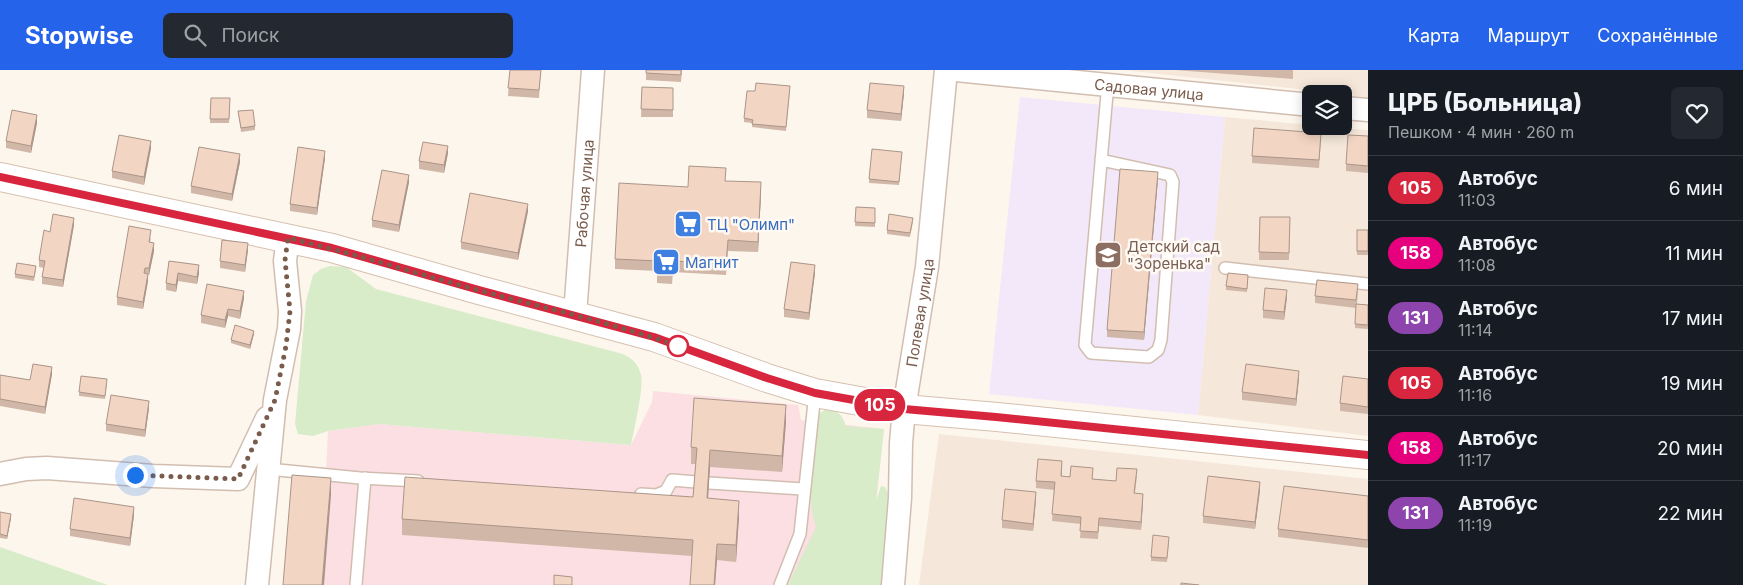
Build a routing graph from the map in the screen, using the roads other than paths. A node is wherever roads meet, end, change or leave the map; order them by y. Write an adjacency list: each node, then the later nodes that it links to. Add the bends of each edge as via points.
1 (593, 70): 14 (street, Рабочая улица)
2 (946, 70): 17 (street, Полевая улица, via 927,267)
3 (956, 70): 4 (street, Садовая улица)
4 (1081, 76): 5 (street, Садовая улица)
5 (1108, 86): 6 (street, Садовая улица); 9 (lane)
6 (1302, 104)
7 (1352, 109): 8 (street)
8 (1368, 110)
9 (1101, 160): 9 (lane, via 1085,345 1090,353 1149,357 1158,350 1161,340 1173,182 1170,175)
10 (0, 177): 11 (street)
11 (288, 238): 14 (street); 16 (street, via 285,260 289,328)
12 (1225, 268): 13 (lane)
13 (1368, 284)
14 (575, 315): 15 (street, via 654,337)
15 (815, 393): 17 (street); 25 (lane)
16 (275, 400): 19 (street); 20 (street, via 238,479 47,468)
17 (904, 409): 18 (street); 30 (street, Полевая улица)
18 (1368, 455)
19 (268, 469): 21 (lane); 27 (street)
20 (0, 474)
21 (365, 478): 22 (lane); 28 (lane)
22 (425, 482)
23 (696, 482): 26 (lane, via 672,480 666,492)
24 (709, 483): 25 (lane)
25 (803, 489): 29 (lane, via 800,534)
26 (629, 494)
27 (257, 585)
28 (356, 585)
29 (780, 585)
30 (894, 585)

